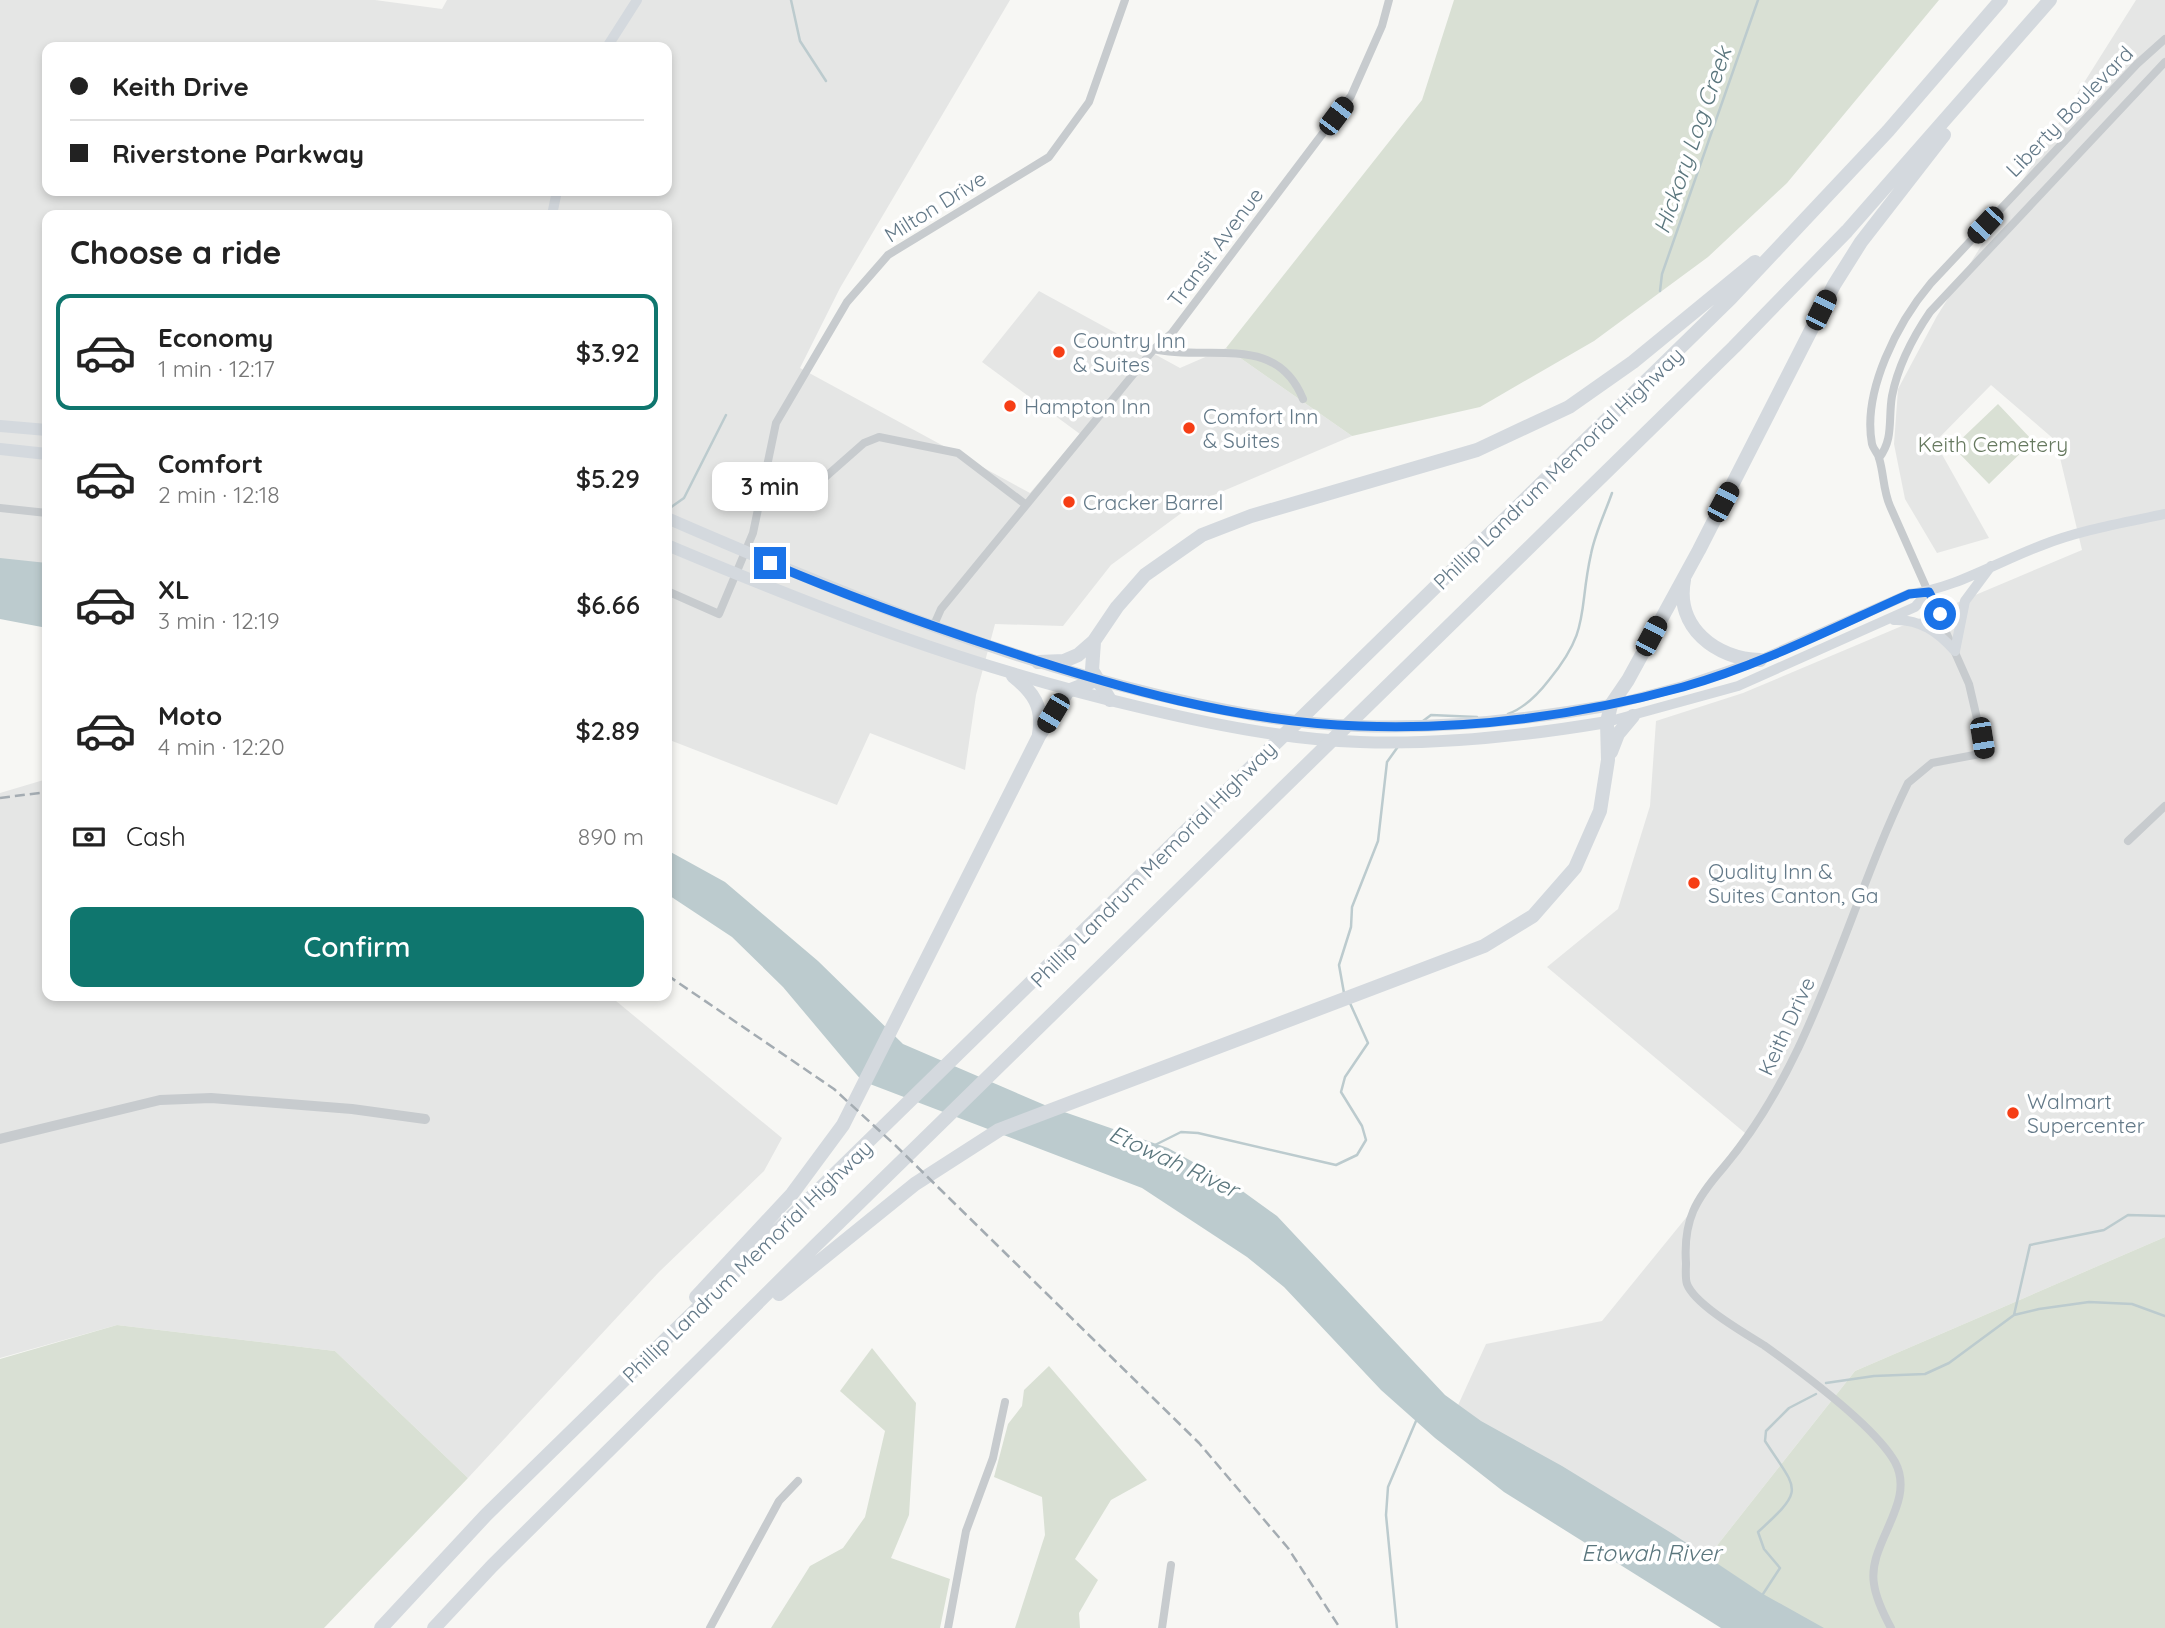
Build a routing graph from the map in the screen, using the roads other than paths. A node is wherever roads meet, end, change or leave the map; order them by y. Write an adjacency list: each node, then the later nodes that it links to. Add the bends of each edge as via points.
1 (637, 0): 8 (main road)
2 (1125, 0): 18 (street, Milton Drive, via 1089,102 1049,157 888,255 846,302 776,423)
3 (1389, 0): 11 (street, Transit Avenue, via 1351,96 1172,333)
4 (2001, 0): 10 (highway, Phillip Landrum Memorial Highway)
5 (2050, 0): 6 (highway, Phillip Landrum Memorial Highway)
6 (2029, 25): 28 (highway, via 1852,255); 50 (highway, Phillip Landrum Memorial Highway, via 1847,231 1734,347)
7 (2165, 39): 17 (street, Liberty Boulevard, via 1938,274 1910,309 1894,338 1875,395 1872,445)
8 (610, 42)
9 (2165, 62): 17 (street, Liberty Boulevard, via 1930,312 1899,371 1892,397 1889,446)
10 (1805, 222): 33 (highway, via 1633,362 1569,407 1477,450 1251,516 1202,535 1145,575); 52 (highway, Phillip Landrum Memorial Highway)
11 (1154, 349): 12 (street, via 1179,355 1257,355 1280,364 1295,379); 19 (street, Transit Avenue)
12 (1303, 399)
13 (0, 426): 14 (main road)
14 (42, 430)
15 (0, 449): 16 (main road)
16 (42, 453)
17 (1879, 458): 29 (street, Liberty Boulevard, via 1886,498)
18 (759, 503): 19 (street, via 784,504 810,489 864,443 879,437 964,456); 25 (street, Milton Drive)
19 (1025, 504): 32 (street, Transit Avenue, via 941,609)
20 (0, 508): 21 (street)
21 (42, 512)
22 (2165, 514): 26 (main road, via 2073,534)
23 (672, 521): 25 (main road)
24 (672, 547): 27 (main road)
25 (745, 552): 27 (street, Milton Drive); 32 (main road)
26 (1991, 566): 29 (main road); 34 (main road, via 1965,601)
27 (735, 574): 30 (street, Milton Drive, via 719,614); 37 (main road, via 870,628)
28 (1685, 574): 35 (highway, via 1683,601 1702,639 1732,656); 41 (highway)
29 (1929, 592): 31 (main road, via 1915,607); 34 (street, Keith Drive); 35 (main road, via 1909,594)
30 (672, 594)
31 (1888, 620): 34 (main road, via 1920,623); 42 (main road, via 1750,681)
32 (933, 627): 36 (main road)
33 (1094, 641): 36 (highway, via 1071,659); 38 (highway, via 1090,663)
34 (1955, 651): 60 (street, Keith Drive, via 1978,715 1984,753 1933,763 1908,783 1790,1066 1725,1166 1702,1192 1690,1215 1685,1246 1687,1285 1719,1317 1809,1378 1896,1463 1900,1488 1873,1582)
35 (1760, 660): 41 (main road)
36 (1038, 662): 38 (main road)
37 (1013, 676): 39 (main road); 44 (highway, via 1037,701)
38 (1096, 680): 39 (highway); 40 (highway); 41 (main road, via 1233,711 1319,723 1423,727 1512,721)
39 (1068, 691): 40 (main road); 44 (highway)
40 (1110, 700): 43 (main road, via 1305,738 1406,743 1476,741)
41 (1611, 705): 43 (highway)
42 (1633, 716): 43 (main road); 45 (highway, via 1618,734)
43 (1606, 722): 45 (highway)
44 (1039, 736): 52 (highway, via 830,1146 773,1216)
45 (1608, 760): 50 (highway, via 1600,811 1575,868 1541,909 1495,941 999,1130 942,1164)
46 (2165, 806): 47 (street)
47 (2128, 841)
48 (425, 1119): 49 (street, via 244,1100 173,1100)
49 (0, 1139)
50 (720, 1340): 56 (highway, Phillip Landrum Memorial Highway)
51 (1005, 1402): 58 (street, via 993,1458 966,1531)
52 (546, 1456): 55 (highway, Phillip Landrum Memorial Highway, via 450,1551)
53 (798, 1481): 57 (street, via 779,1501)
54 (1171, 1565): 59 (street)
55 (381, 1628)
56 (434, 1628)
57 (710, 1628)
58 (948, 1628)
59 (1162, 1628)
60 (1891, 1628)

